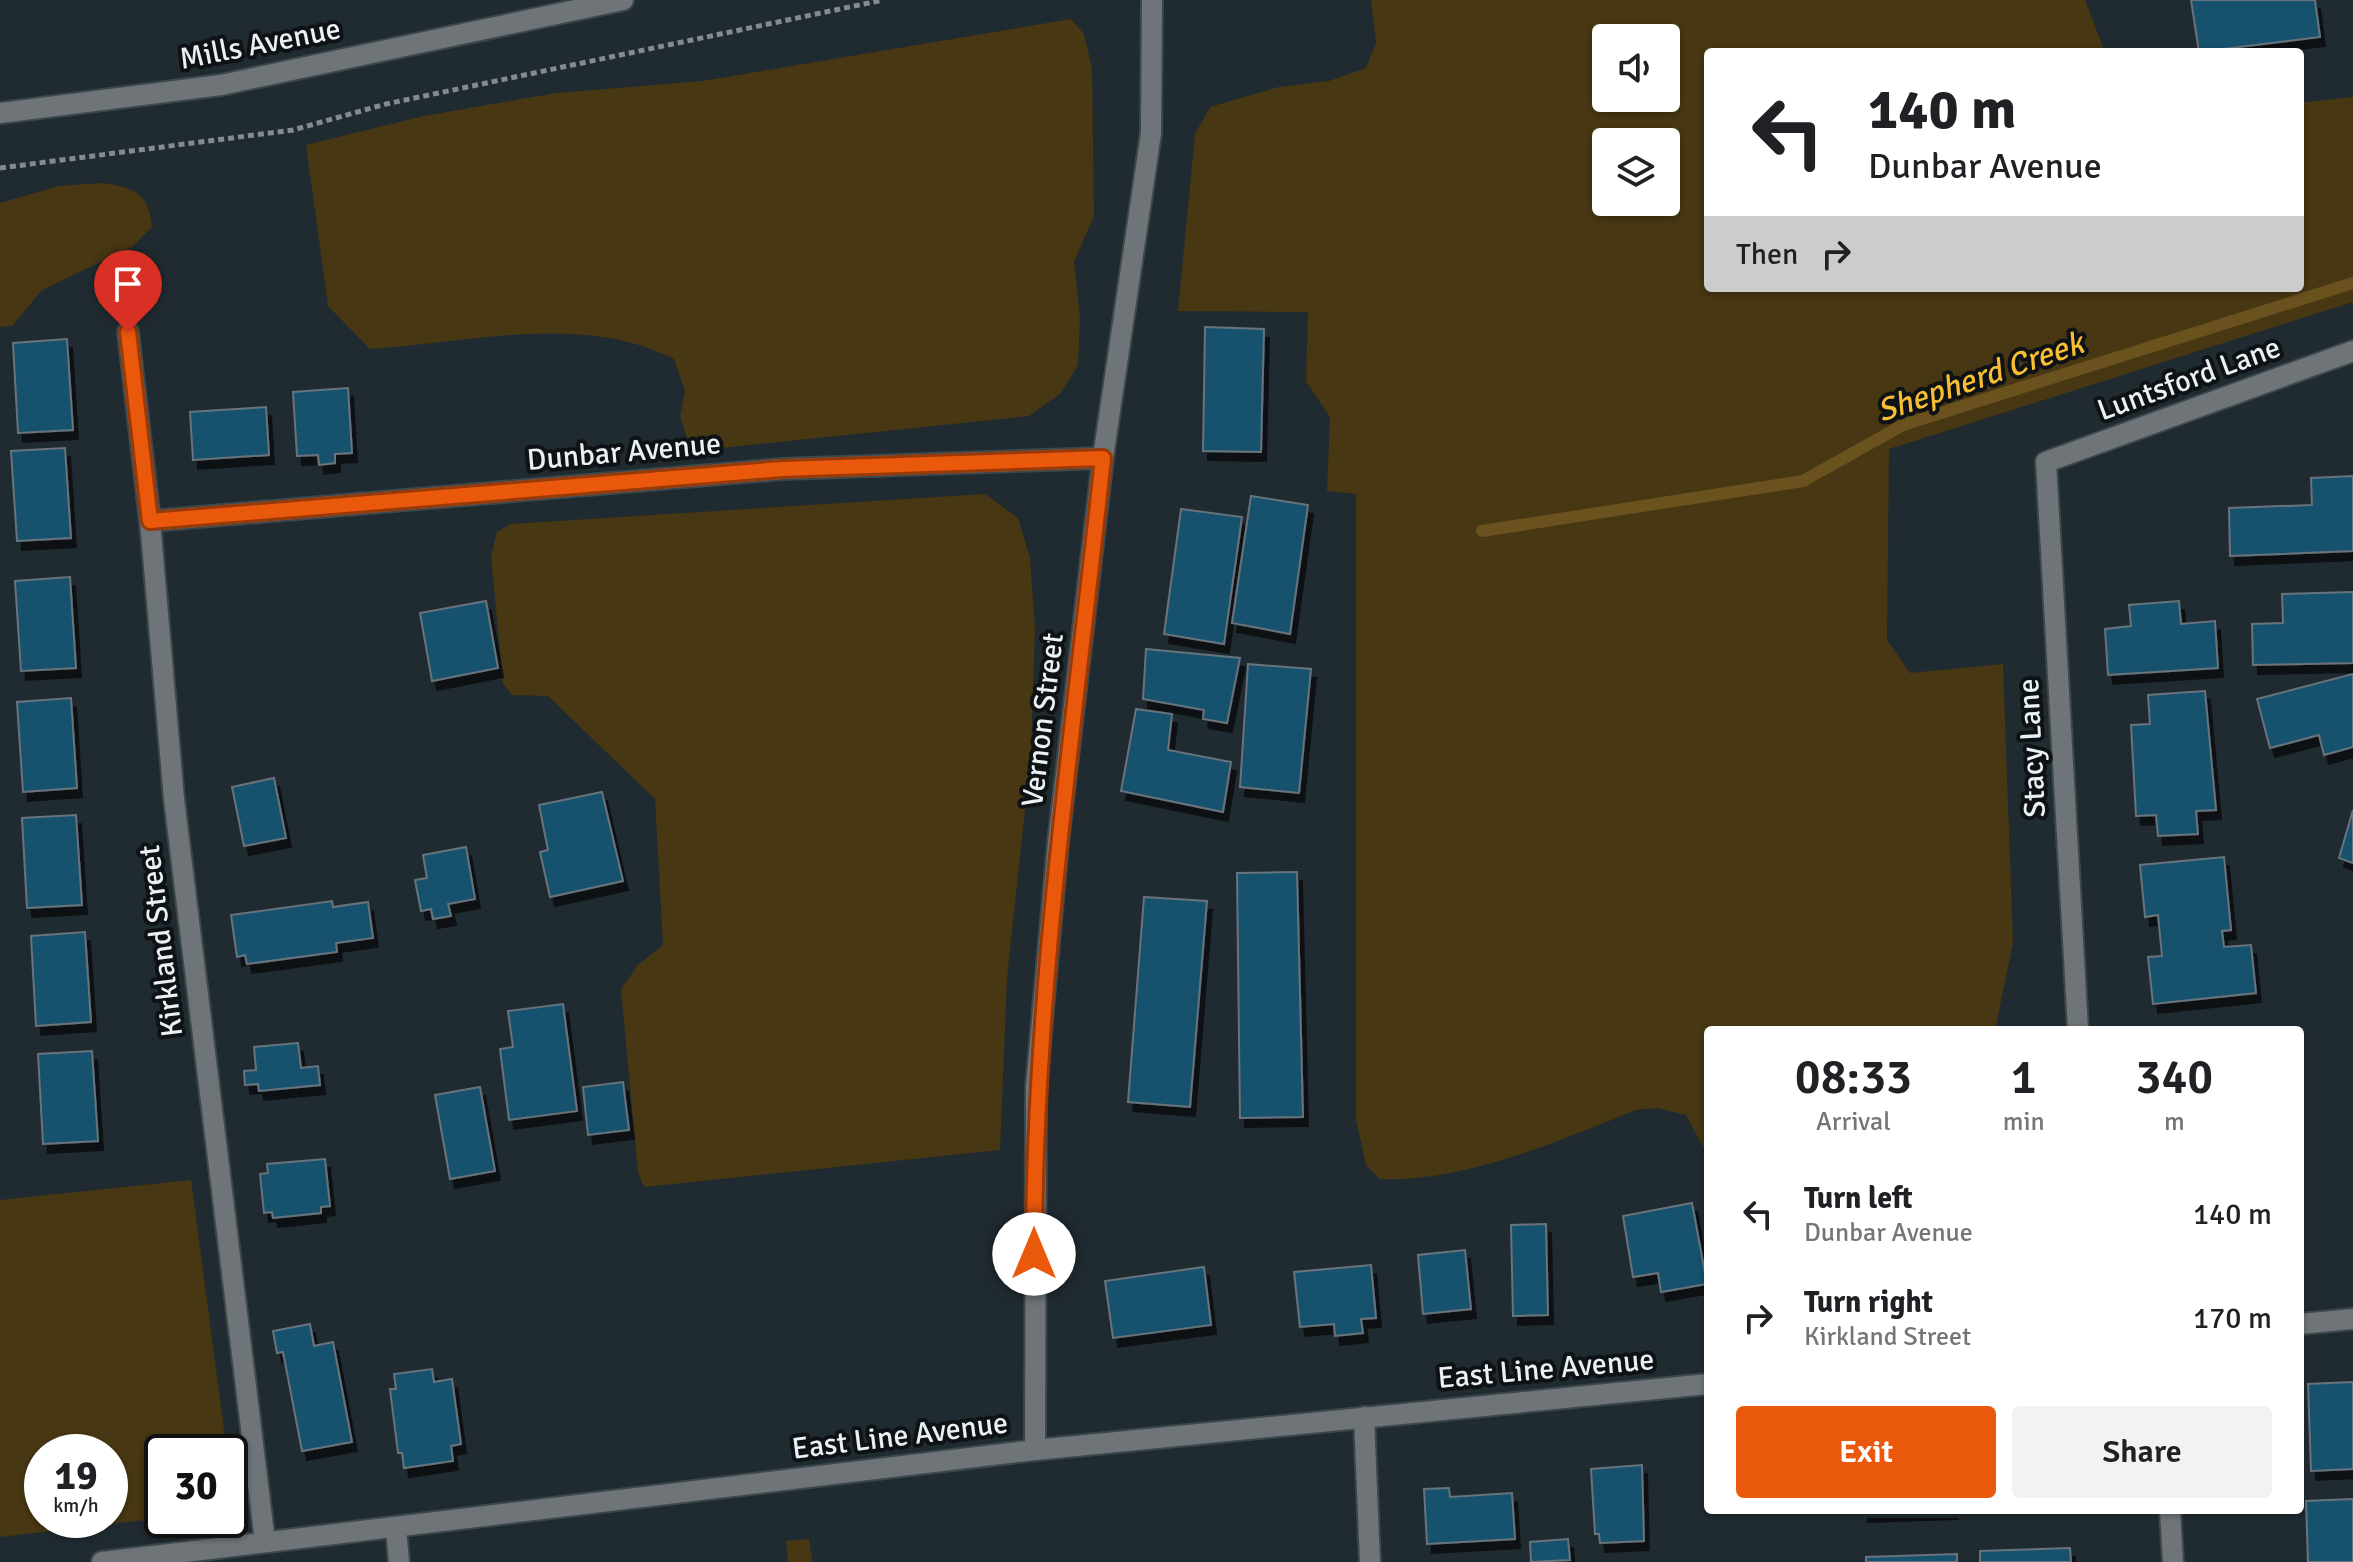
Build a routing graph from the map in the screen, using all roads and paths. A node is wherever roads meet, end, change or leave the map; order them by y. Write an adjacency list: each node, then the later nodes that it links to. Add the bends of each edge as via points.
1 (623, 0): 4 (street, Mills Avenue, via 221,85)
2 (883, 0): 5 (path, via 401,101 293,130)
3 (1152, 0): 8 (street, Vernon Street, via 1151,133)
4 (0, 113)
5 (0, 168)
6 (128, 332): 10 (street, Kirkland Street)
7 (2353, 351): 9 (street, Luntsford Lane)
8 (1103, 458): 10 (street, Dunbar Avenue, via 782,469); 16 (street, Vernon Street, via 1036,1087)
9 (2046, 462): 11 (street, Stacy Lane)
10 (150, 521): 19 (street, Kirkland Street, via 174,799)
11 (2078, 1026)
12 (2353, 1319): 13 (street)
13 (2304, 1324)
14 (1704, 1384): 15 (street, East Line Avenue)
15 (1364, 1417): 16 (street, East Line Avenue); 22 (street)
16 (1035, 1450): 18 (street, East Line Avenue)
17 (2170, 1514): 23 (street)
18 (396, 1529): 19 (street, East Line Avenue); 21 (street)
19 (265, 1542): 20 (street, East Line Avenue)
20 (102, 1562)
21 (399, 1562)
22 (1370, 1562)
23 (2173, 1562)

